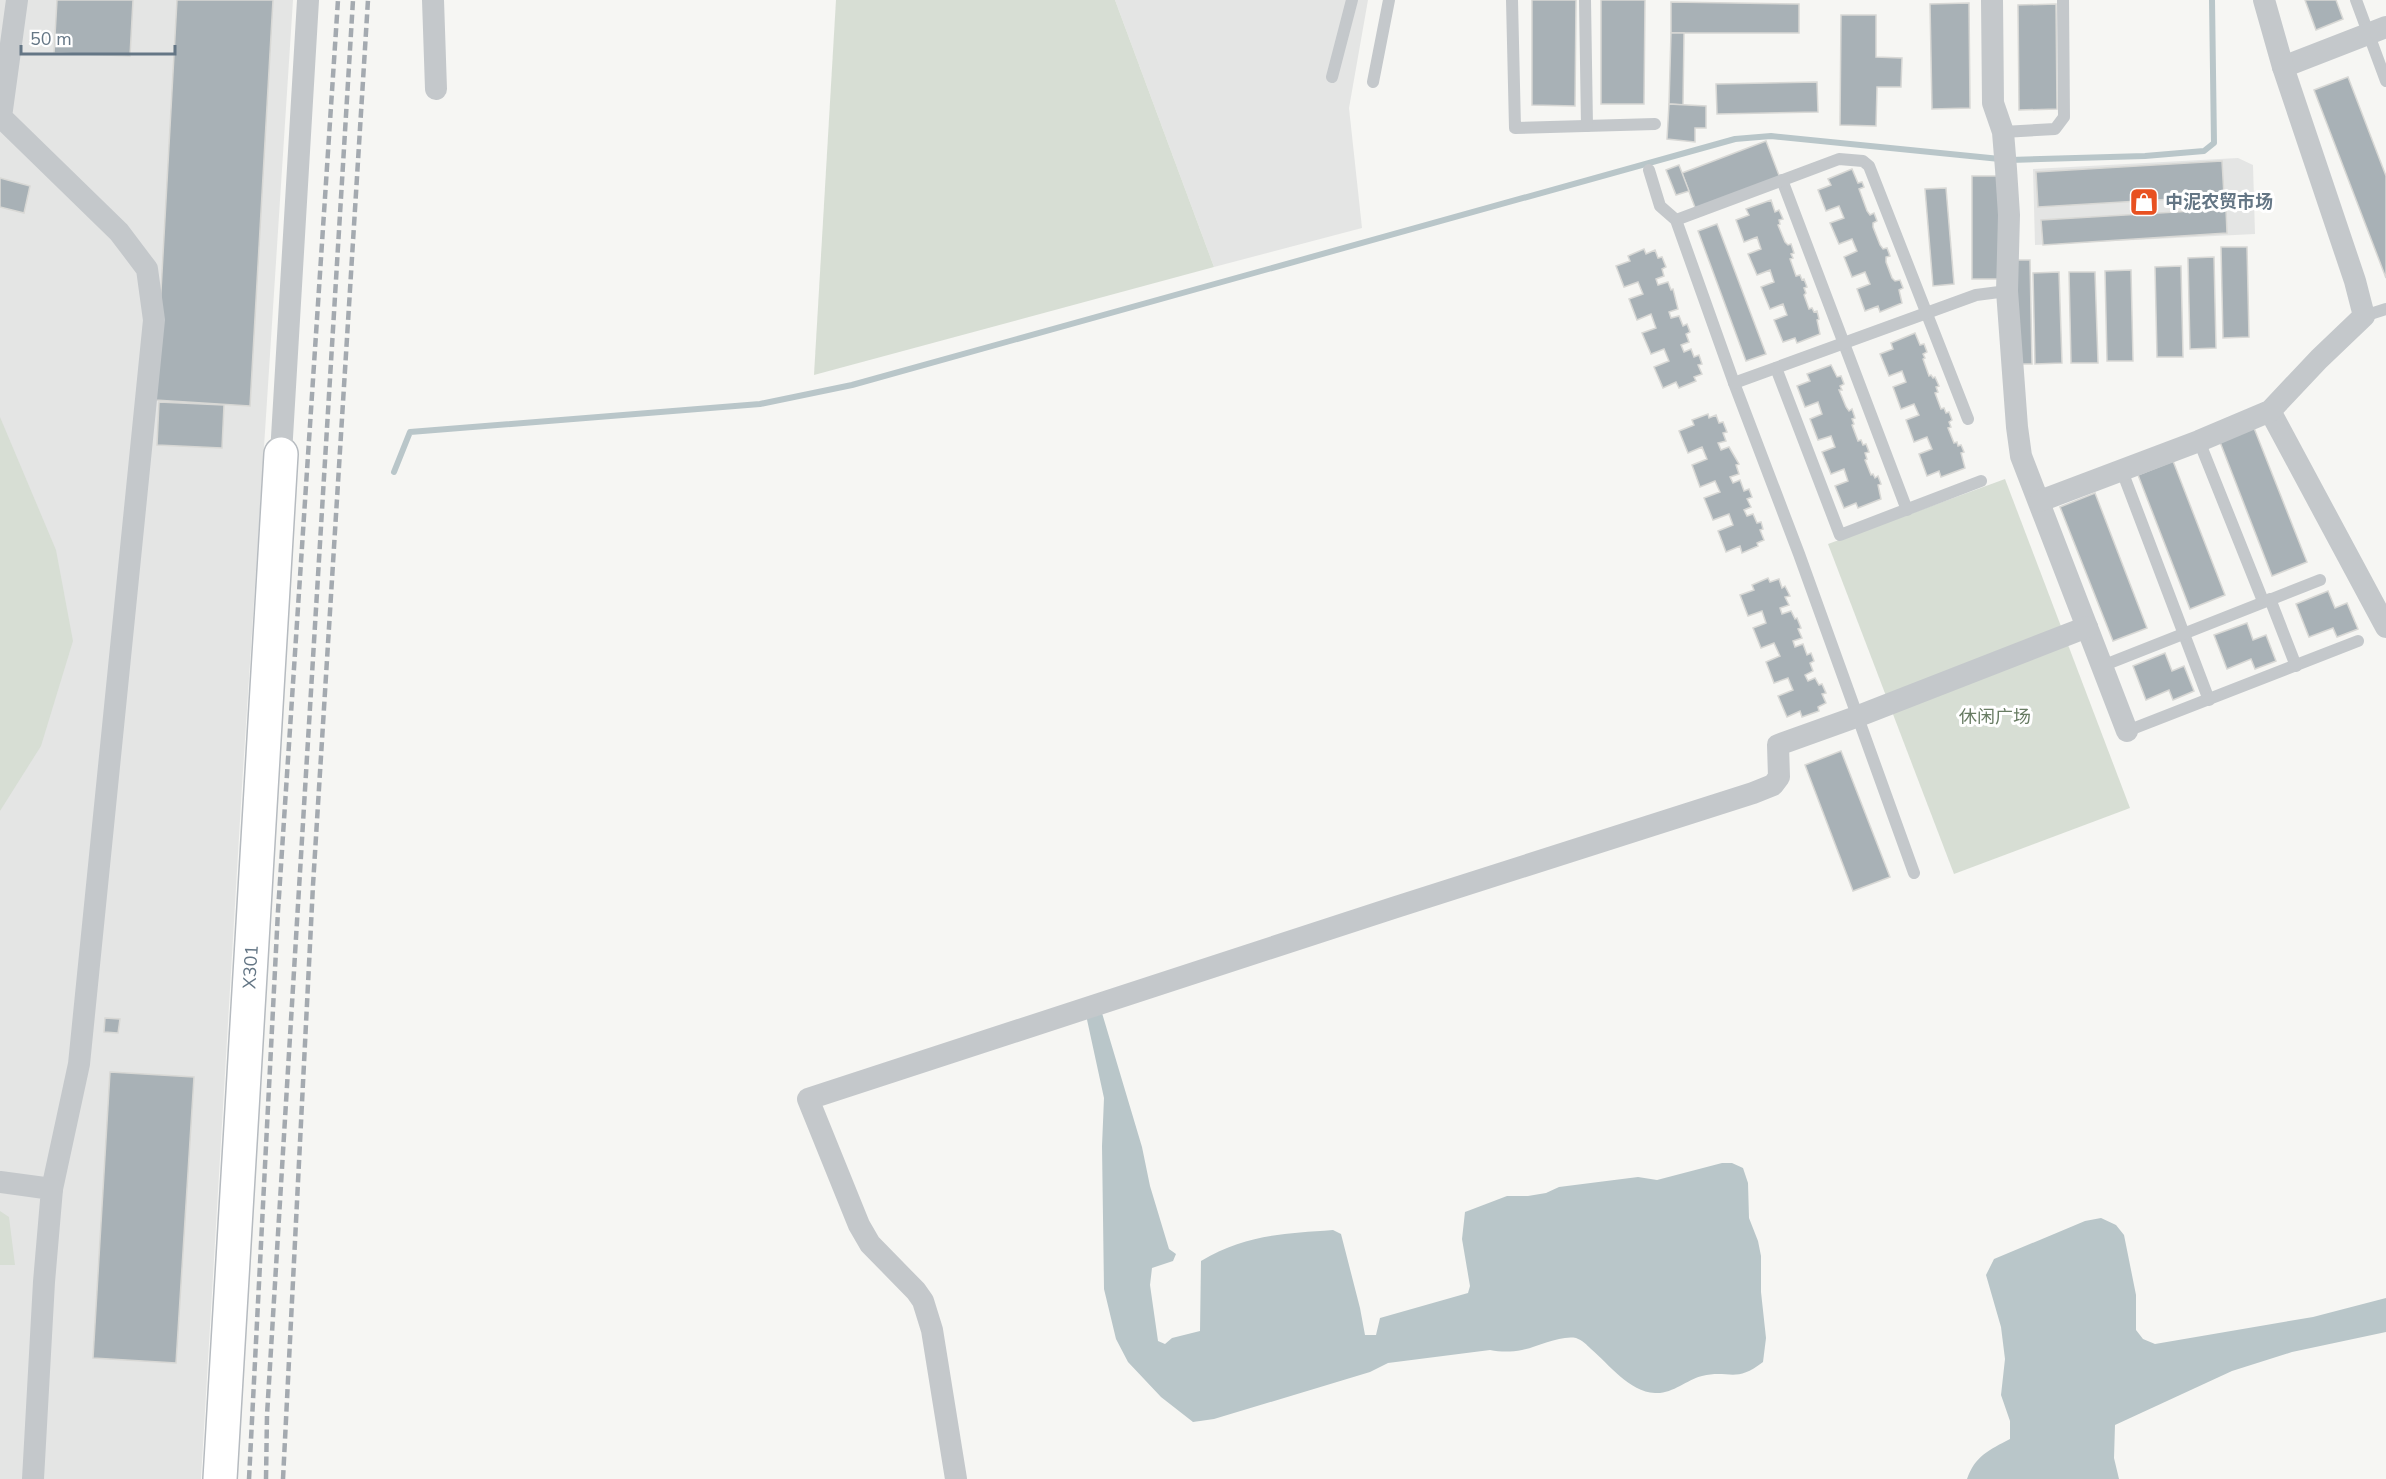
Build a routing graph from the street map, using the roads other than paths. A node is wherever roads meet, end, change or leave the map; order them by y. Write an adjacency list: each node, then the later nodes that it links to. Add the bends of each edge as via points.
1 (17, 0): 18 (street)
2 (308, 0): 35 (street)
3 (433, 0): 17 (street)
4 (1352, 0): 14 (lane)
5 (1389, 0): 16 (lane)
6 (1512, 0): 20 (lane, via 1515,128)
7 (1585, 0): 20 (lane)
8 (1992, 0): 21 (street, via 1993,103)
9 (2063, 0): 21 (lane, via 2064,117 2055,129)
10 (2264, 0): 13 (street)
11 (2356, 0): 12 (lane)
12 (2377, 31): 13 (street); 15 (lane)
13 (2283, 68): 28 (street)
14 (1332, 77)
15 (2386, 81)
16 (1373, 82)
17 (436, 89)
18 (1, 117): 53 (street, via 119,232 147,269 154,320 79,1064)
19 (1655, 124): 20 (lane)
20 (1587, 126)
21 (2004, 149): 25 (street)
22 (1649, 170): 24 (lane, via 1660,206)
23 (1782, 180): 24 (lane); 27 (lane, via 1839,159 1863,161 1869,166); 29 (lane)
24 (1676, 220): 31 (lane)
25 (2007, 291): 27 (lane, via 1976,295); 38 (street, via 2021,456)
26 (2386, 309): 28 (lane)
27 (1927, 312): 29 (lane); 33 (lane)
28 (2364, 316): 32 (street)
29 (1843, 343): 30 (lane); 39 (lane)
30 (1776, 368): 31 (lane); 39 (lane, via 1840,535)
31 (1734, 383): 49 (lane)
32 (2271, 411): 34 (street); 43 (street)
33 (1968, 419)
34 (2199, 441): 36 (street); 41 (lane)
35 (281, 454): 55 (main road, X301 / X301)
36 (2122, 471): 38 (street); 44 (lane)
37 (1981, 482): 39 (lane)
38 (2040, 501): 42 (street)
39 (1907, 510)
40 (2320, 580): 41 (lane)
41 (2267, 600): 44 (lane); 47 (lane)
42 (2087, 627): 46 (street); 49 (street)
43 (2386, 627)
44 (2185, 633): 46 (lane); 48 (lane)
45 (2358, 641): 47 (lane)
46 (2102, 666): 50 (street)
47 (2296, 666): 48 (lane)
48 (2209, 700): 50 (lane)
49 (1856, 717): 51 (lane); 56 (street, via 1778,745 1779,777 1773,785 1754,793 808,1100 859,1225 870,1244 923,1301 932,1330)
50 (2127, 731)
51 (1914, 873)
52 (0, 1182): 53 (street)
53 (52, 1189): 54 (street)
54 (33, 1479)
55 (220, 1479)
56 (956, 1479)

